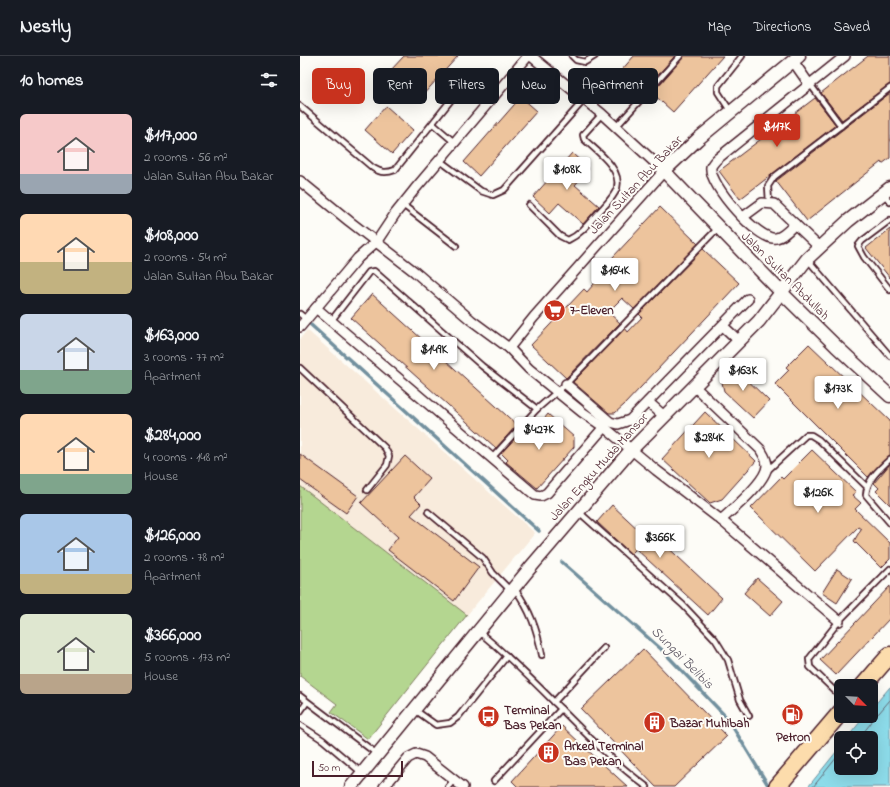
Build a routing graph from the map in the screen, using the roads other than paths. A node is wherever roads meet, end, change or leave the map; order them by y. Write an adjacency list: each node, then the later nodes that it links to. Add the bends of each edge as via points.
1 (530, 56): 9 (street); 20 (street)
2 (572, 56): 3 (lane, via 585,62)
3 (595, 56)
4 (680, 56): 19 (lane)
5 (742, 56): 15 (lane, via 718,86 718,92)
6 (845, 56): 8 (street)
7 (796, 59): 8 (street); 15 (street, Jalan Sultan Abu Bakar)
8 (809, 84): 18 (lane); 28 (street, via 717,159 712,166 712,174 717,185)
9 (568, 87)
10 (890, 88): 18 (lane)
11 (449, 104): 17 (lane)
12 (580, 104): 21 (lane, via 504,190 493,195 481,191)
13 (589, 104): 16 (street)
14 (300, 106): 17 (lane, via 380,172 395,170)
15 (731, 112): 22 (street, Jalan Sultan Abu Bakar)
16 (602, 114): 19 (street); 27 (lane, via 583,135 613,168 617,188 611,199 576,236 568,240 560,236)
17 (434, 124): 20 (lane)
18 (841, 126): 25 (lane, via 774,177 768,186)
19 (616, 127): 22 (street)
20 (454, 142): 21 (street)
21 (439, 160): 26 (street)
22 (664, 171): 31 (street, Jalan Sultan Abdullah); 45 (street, Jalan Sultan Abu Bakar)
23 (300, 181): 32 (street)
24 (888, 194): 34 (street, Jalan Engku Muda Mansor, via 848,221)
25 (769, 202): 28 (street, via 762,203); 30 (street)
26 (403, 204): 32 (street); 33 (lane)
27 (529, 205)
28 (743, 217): 30 (street, via 762,234 775,239)
29 (890, 220): 36 (lane, via 858,246)
30 (795, 224): 34 (street)
31 (718, 228): 37 (street, Jalan Sultan Abdullah); 48 (lane)
32 (377, 241): 39 (street, via 358,258); 45 (street, via 471,320)
33 (456, 246)
34 (819, 247): 35 (street, Jalan Engku Muda Mansor)
35 (807, 259): 37 (street, Jalan Engku Muda Mansor); 46 (lane)
36 (890, 290)
37 (781, 292): 44 (street, Jalan Engku Muda Mansor); 51 (street, Jalan Sultan Abdullah)
38 (748, 299): 42 (street)
39 (316, 308): 40 (street); 41 (street)
40 (303, 316): 43 (street)
41 (331, 321): 53 (lane, via 369,272 374,271 482,366); 57 (street)
42 (723, 326): 44 (street); 52 (street)
43 (300, 327)
44 (740, 341): 49 (street, Jalan Engku Muda Mansor)
45 (509, 348): 50 (street, via 529,369)
46 (890, 356)
47 (300, 368): 61 (lane, via 385,448 389,456 387,465)
48 (566, 384): 50 (lane); 52 (street, via 610,422 618,424 630,420)
49 (695, 387): 54 (street, Jalan Engku Muda Mansor); 59 (street, via 760,449 767,465)
50 (558, 392): 53 (lane); 55 (street)
51 (890, 395)
52 (648, 402): 54 (street)
53 (537, 409): 57 (lane)
54 (664, 416): 56 (street, Jalan Engku Muda Mansor)
55 (604, 427): 56 (street); 57 (street, via 551,489 541,496 529,491)
56 (631, 450): 62 (street, Jalan Engku Muda Mansor); 64 (street)
57 (491, 459)
58 (890, 459): 60 (lane)
59 (765, 473): 60 (lane, via 806,435 811,435); 64 (street)
60 (866, 486): 65 (lane, via 866,495)
61 (367, 490)
62 (578, 511): 67 (street, Jalan Engku Muda Mansor); 82 (lane, via 683,605 715,639 728,660 740,700)
63 (428, 512): 67 (lane, via 483,558 493,573)
64 (721, 520): 68 (street)
65 (890, 523)
66 (890, 569): 68 (lane)
67 (512, 589): 69 (street, Jalan Engku Muda Mansor); 71 (lane, via 524,602 537,631)
68 (839, 621): 75 (lane, via 809,659 810,667)
69 (477, 631): 73 (lane); 80 (street, Jalan Engku Muda Mansor)
70 (604, 648): 78 (lane)
71 (542, 655)
72 (890, 655): 74 (highway)
73 (507, 656): 78 (lane); 80 (lane, via 458,717 450,723 436,725)
74 (869, 679)
75 (834, 690)
76 (300, 696): 77 (lane)
77 (307, 702): 81 (lane); 85 (lane)
78 (554, 702): 79 (lane)
79 (561, 709): 87 (lane); 92 (lane, via 601,748)
80 (414, 710): 85 (street, Jalan Engku Muda Mansor)
81 (300, 712)
82 (749, 716)
83 (834, 720): 93 (highway)
84 (300, 725): 86 (lane, via 323,740)
85 (378, 755): 86 (street, Jalan Engku Muda Mansor)
86 (362, 773): 89 (street, Jalan Engku Muda Mansor)
87 (494, 781)
88 (451, 783): 90 (street, via 426,757 416,754 408,758); 91 (street)
89 (351, 787)
90 (384, 787)
91 (462, 787)
92 (647, 787)
93 (777, 787)

